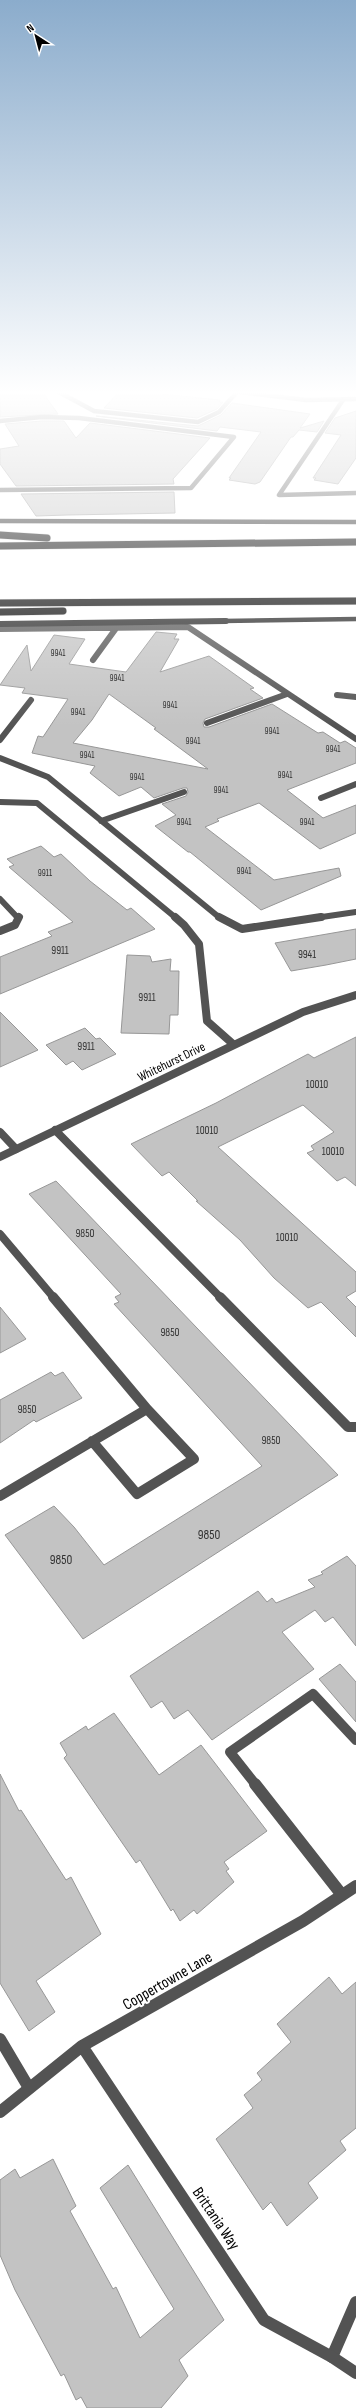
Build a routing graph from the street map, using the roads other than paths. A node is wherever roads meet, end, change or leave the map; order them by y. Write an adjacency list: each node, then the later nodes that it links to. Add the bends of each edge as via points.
1 (0, 521): 2 (main road)
2 (356, 522)
3 (0, 535): 5 (highway)
4 (356, 542): 5 (highway)
5 (154, 543): 6 (highway)
6 (0, 546)
7 (354, 601): 8 (highway)
8 (124, 602): 9 (highway); 10 (highway, via 82,610)
9 (0, 603)
10 (0, 612)
11 (356, 619): 12 (main road)
12 (0, 624)
13 (117, 627): 14 (street); 15 (street); 16 (street, via 188,627)
14 (0, 629)
15 (94, 660)
16 (287, 694): 20 (street); 21 (street)
17 (337, 695): 18 (street)
18 (356, 697)
19 (31, 700): 22 (street)
20 (207, 723)
21 (356, 739)
22 (0, 740)
23 (0, 758): 28 (street, via 48,777)
24 (356, 784): 26 (street)
25 (184, 792): 28 (street)
26 (320, 798)
27 (0, 802): 33 (street, via 37,803 184,925 199,944 207,1021)
28 (101, 821): 30 (street, via 222,920 242,929)
29 (0, 899): 31 (street, via 19,917 15,925)
30 (356, 912)
31 (0, 931)
32 (356, 995): 33 (street, Whitehurst Drive, via 303,1012)
33 (233, 1044): 34 (street, Whitehurst Drive)
34 (55, 1130): 36 (street, Whitehurst Drive); 40 (street, via 348,1427)
35 (0, 1132): 36 (street)
36 (16, 1150): 37 (street, Whitehurst Drive)
37 (0, 1158)
38 (0, 1234): 39 (street)
39 (147, 1409): 41 (street); 41 (street, via 194,1459 137,1494)
40 (356, 1427)
41 (92, 1441): 42 (street)
42 (0, 1496)
43 (356, 1740): 45 (street, via 313,1694 230,1752)
44 (356, 1886): 45 (street, Coppertowne Lane)
45 (342, 1895): 47 (street, Coppertowne Lane, via 303,1921)
46 (0, 2039): 48 (street)
47 (82, 2046): 48 (street, Coppertowne Lane); 51 (street, Brittania Way, via 264,2320)
48 (30, 2088): 49 (street, Coppertowne Lane)
49 (0, 2112)
50 (356, 2302): 51 (street)
51 (332, 2357): 52 (street, Brittania Way)
52 (356, 2373)

